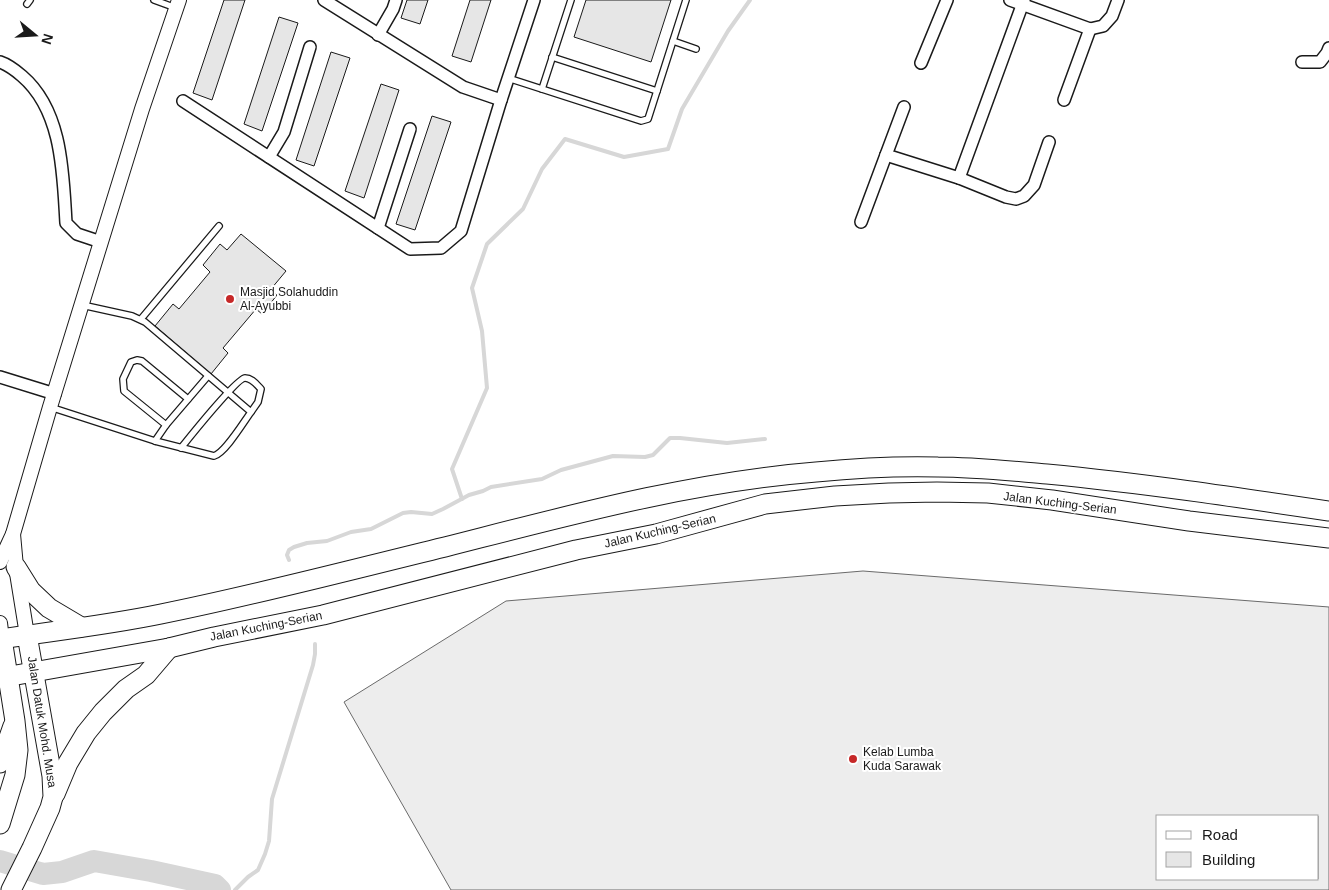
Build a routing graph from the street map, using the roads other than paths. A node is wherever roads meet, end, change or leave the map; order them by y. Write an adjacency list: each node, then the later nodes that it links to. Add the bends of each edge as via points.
1 (154, 0): 11 (lane)
2 (324, 0): 13 (street)
3 (396, 0): 13 (street)
4 (534, 0): 22 (street)
5 (571, 0): 18 (lane)
6 (686, 0): 14 (lane)
7 (947, 0): 21 (street)
8 (1010, 0): 10 (street)
9 (1118, 0): 12 (street, via 1112,16 1103,26)
10 (1023, 2): 12 (street); 33 (street)
11 (177, 4): 37 (street)
12 (1090, 29): 26 (street)
13 (378, 34): 25 (street, via 463,87)
14 (673, 41): 17 (lane); 24 (lane)
15 (310, 47): 32 (street, via 284,132)
16 (1329, 48): 20 (street, via 1320,62)
17 (696, 49)
18 (552, 57): 23 (lane); 24 (lane)
19 (0, 62): 37 (street, via 9,65 32,84 50,115 62,166 66,224 77,234)
20 (1302, 62)
21 (921, 63)
22 (508, 78): 23 (lane); 25 (street)
23 (542, 88): 24 (lane, via 641,121 648,119)
24 (657, 91)
25 (501, 100): 36 (street, via 461,231 441,248 410,249)
26 (1064, 100)
27 (183, 101): 32 (street)
28 (904, 107): 31 (street)
29 (410, 129): 36 (street)
30 (1049, 142): 33 (street, via 1034,185 1024,196 1016,199 1006,197)
31 (886, 155): 33 (street); 34 (street)
32 (268, 157): 36 (street)
33 (959, 178)
34 (862, 222)
35 (219, 226): 39 (lane)
36 (378, 228)
37 (101, 242): 38 (street)
38 (82, 305): 39 (lane); 44 (street)
39 (141, 319): 40 (lane)
40 (208, 376): 42 (lane); 43 (lane)
41 (0, 377): 44 (street)
42 (227, 393): 45 (lane); 45 (lane, via 241,378 251,380 261,389); 48 (lane)
43 (188, 398): 46 (lane); 46 (lane, via 142,362 131,362 123,379 124,391)
44 (53, 400): 47 (lane); 51 (street)
45 (251, 412): 48 (lane, via 217,456)
46 (166, 425): 47 (lane)
47 (156, 441): 48 (lane)
48 (181, 448)
49 (1329, 511): 52 (highway, Jalan Kuching-Serian, via 1082,477 1001,470 938,466 813,472 670,493 160,615)
50 (1329, 538): 55 (highway, Jalan Kuching-Serian, via 988,494 908,492 835,496 765,504 656,534 576,550 323,615)
51 (8, 565): 52 (highway, via 49,608); 54 (street)
52 (80, 627): 54 (highway, Jalan Kuching-Serian)
53 (1, 634): 54 (highway, Jalan Kuching-Serian); 57 (highway)
54 (28, 634): 56 (highway, Jalan Datuk Mohd. Musa)
55 (169, 648): 56 (highway, Jalan Kuching-Serian); 60 (highway, via 146,675 103,712 86,733)
56 (34, 672): 57 (highway, Jalan Kuching-Serian); 60 (highway, Jalan Datuk Mohd. Musa)
57 (4, 677): 58 (highway)
58 (15, 721): 59 (highway); 61 (highway, via 18,750 15,775)
59 (0, 763)
60 (53, 797): 62 (highway, Jalan Datuk Mohd. Musa)
61 (0, 824)
62 (11, 890)

